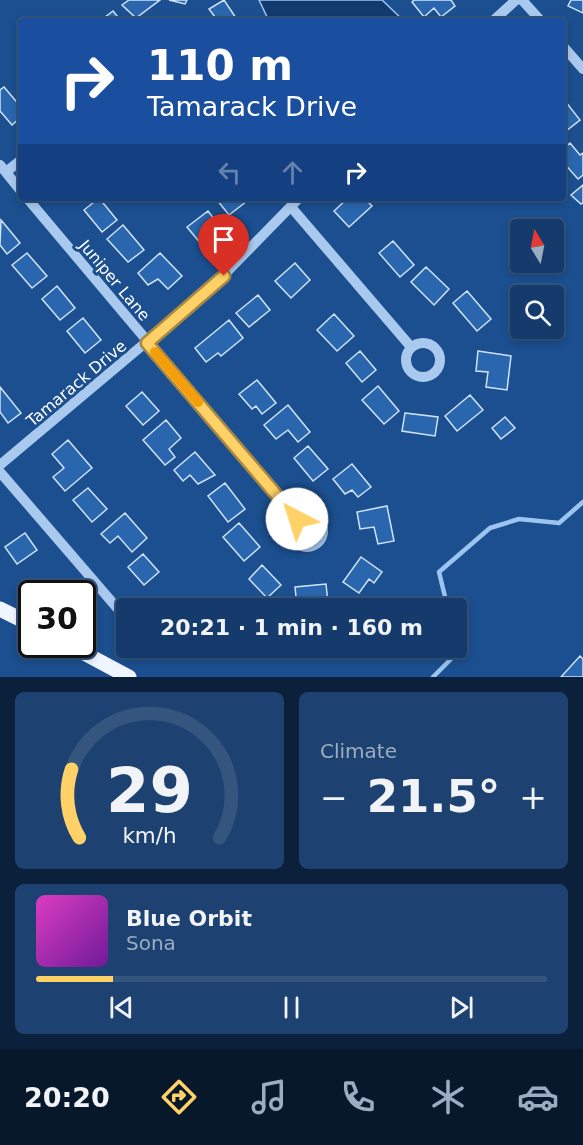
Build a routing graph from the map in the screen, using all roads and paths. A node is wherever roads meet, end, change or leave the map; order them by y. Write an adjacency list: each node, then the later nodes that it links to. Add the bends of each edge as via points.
1 (516, 0): 3 (street)
2 (522, 0): 4 (street)
3 (496, 18)
4 (538, 18)
5 (566, 50): 6 (street)
6 (583, 69)
7 (18, 162): 8 (street)
8 (3, 169): 9 (street)
9 (18, 187)
10 (29, 201): 12 (street, Juniper Lane)
11 (295, 202): 12 (street, Tamarack Drive, via 235,266); 13 (street)
12 (147, 343): 14 (street, Tamarack Drive); 16 (street, Juniper Lane)
13 (411, 347)
14 (0, 465)
15 (0, 472): 17 (street)
16 (297, 519)
17 (116, 607)
18 (0, 609): 19 (main road)
19 (18, 618)
20 (93, 658): 21 (main road)
21 (129, 677)

